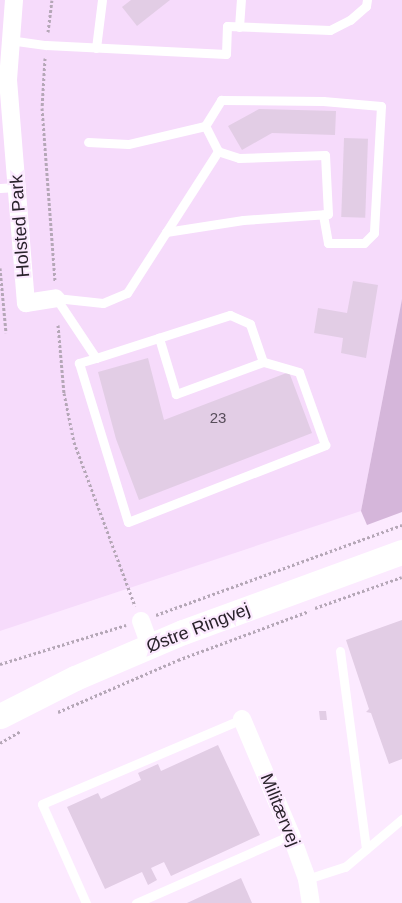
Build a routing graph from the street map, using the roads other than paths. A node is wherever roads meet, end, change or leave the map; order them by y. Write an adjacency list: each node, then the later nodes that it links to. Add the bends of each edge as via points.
1 (14, 0): 6 (street, Holsted Park)
2 (102, 0): 7 (lane)
3 (240, 0): 5 (lane)
4 (367, 0): 5 (lane, via 366,6 350,20 330,30)
5 (239, 27): 7 (lane, via 227,26 226,54)
6 (9, 40): 7 (lane); 8 (street, Holsted Park)
7 (96, 48)
8 (4, 84): 12 (street, Holsted Park)
9 (205, 126): 10 (lane, via 128,144); 11 (lane); 13 (lane, via 222,100 323,101 380,106 374,233 364,243 328,243)
10 (88, 142)
11 (218, 151): 13 (lane, via 239,158 325,155 328,214); 14 (lane)
12 (9, 187): 15 (street, Holsted Park, via 26,303)
13 (323, 214): 14 (lane, via 243,220)
14 (166, 232): 15 (lane, via 127,293 103,303)
15 (56, 298): 17 (lane)
16 (159, 338): 17 (lane); 18 (lane, via 230,315 250,324); 18 (lane, via 176,394)
17 (96, 358): 18 (lane, via 79,363 128,522 325,445 299,372)
18 (263, 362)
19 (402, 552): 21 (street, Østre Ringvej)
20 (141, 621): 21 (street)
21 (150, 646): 23 (street, Østre Ringvej, via 75,678)
22 (340, 651): 27 (lane)
23 (0, 716)
24 (242, 719): 26 (street, Militærvej); 29 (lane, via 42,804)
25 (402, 819): 27 (lane)
26 (291, 835): 28 (street, Militærvej); 30 (lane)
27 (366, 850): 28 (lane, via 345,867)
28 (307, 879): 31 (street, Militærvej)
29 (86, 903)
30 (136, 903)
31 (310, 903)

